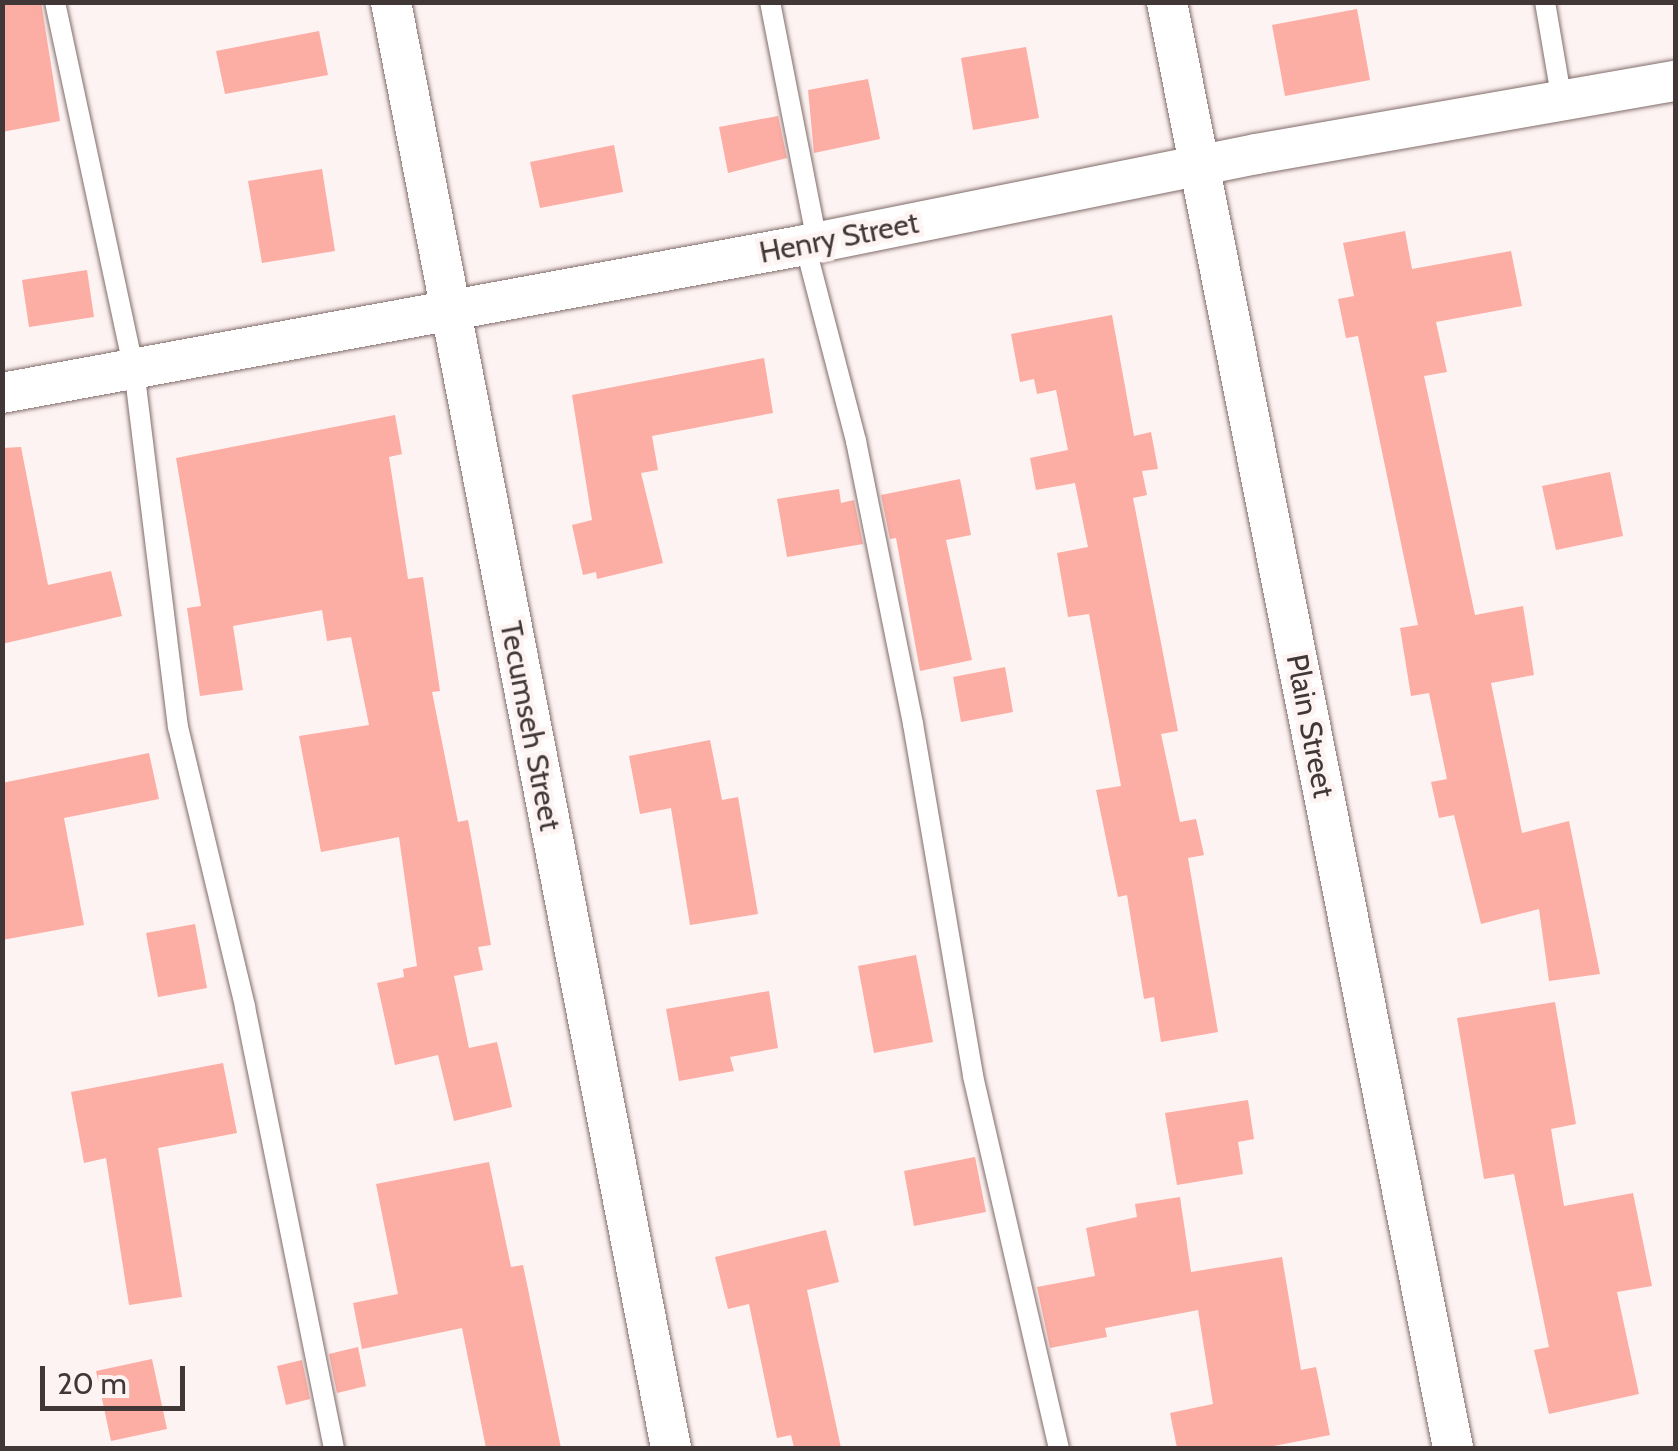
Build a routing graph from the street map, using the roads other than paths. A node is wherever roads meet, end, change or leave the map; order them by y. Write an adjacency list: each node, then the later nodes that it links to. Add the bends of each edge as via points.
1 (55, 2): 11 (lane)
2 (390, 2): 10 (street, Tecumseh Street)
3 (770, 2): 9 (lane)
4 (1167, 2): 8 (street, Plain Street)
5 (1545, 2): 7 (lane)
6 (1676, 81): 7 (street, Henry Street)
7 (1562, 101): 8 (street, Henry Street)
8 (1198, 166): 9 (street, Henry Street); 16 (street, Plain Street)
9 (811, 244): 10 (street, Henry Street); 15 (lane, via 856,441 972,1076)
10 (450, 311): 11 (street, Henry Street); 14 (street, Tecumseh Street)
11 (134, 369): 12 (street, Henry Street); 13 (lane, via 178,727 245,1007)
12 (2, 393)
13 (334, 1448)
14 (671, 1448)
15 (1059, 1448)
16 (1453, 1448)

